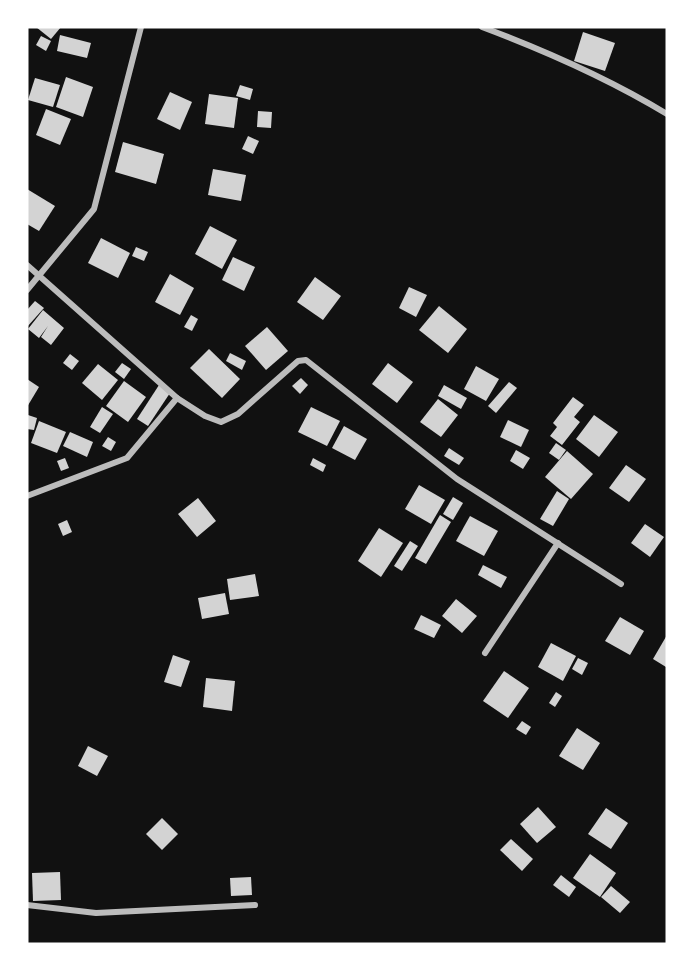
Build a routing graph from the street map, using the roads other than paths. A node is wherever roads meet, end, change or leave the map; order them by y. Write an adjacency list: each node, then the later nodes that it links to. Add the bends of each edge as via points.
1 (141, 27): 5 (street, via 94,209)
2 (482, 27): 3 (street, via 543,50)
3 (667, 114)
4 (27, 265): 5 (street)
5 (40, 276): 6 (street); 7 (street)
6 (27, 290)
7 (177, 398): 8 (street, via 127,458); 9 (street, via 221,422 238,414 298,361 306,360 457,479)
8 (27, 496)
9 (558, 543): 10 (street); 11 (street)
10 (621, 584)
11 (485, 653)
12 (27, 905): 13 (street, via 96,913)
13 (255, 905)

